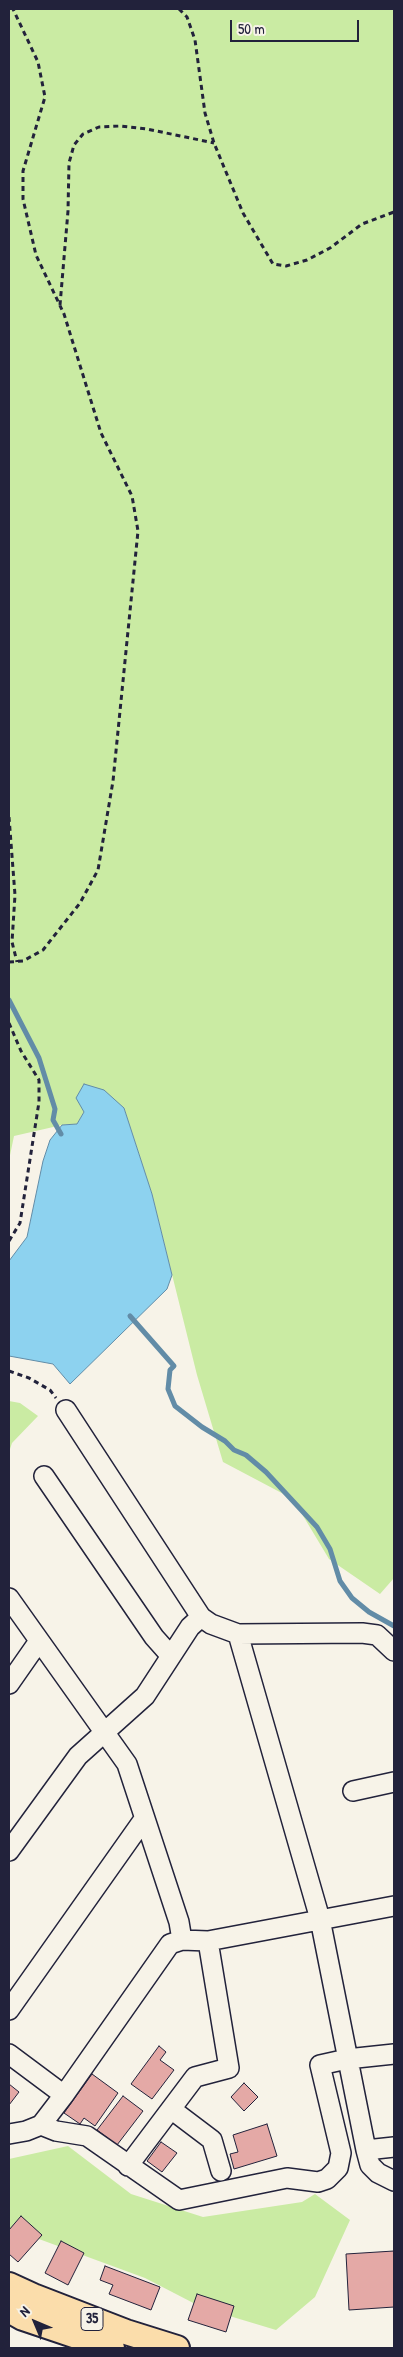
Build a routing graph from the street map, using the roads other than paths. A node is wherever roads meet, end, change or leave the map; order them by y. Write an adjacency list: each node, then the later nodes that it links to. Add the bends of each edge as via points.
1 (66, 1410): 4 (street)
2 (44, 1476): 8 (street, via 154,1637)
3 (9, 1598): 6 (street)
4 (200, 1617): 5 (street); 8 (street)
5 (238, 1634): 7 (street, via 362,1632 377,1635); 16 (street)
6 (39, 1641): 9 (street); 10 (street)
7 (394, 1651)
8 (170, 1654): 10 (street, via 145,1696)
9 (9, 1684)
10 (105, 1732): 13 (street, via 127,1764); 14 (street, via 78,1756)
11 (394, 1782): 12 (street)
12 (353, 1791)
13 (144, 1819): 17 (street, via 179,1922); 19 (street)
14 (9, 1852)
15 (394, 1906): 16 (street)
16 (320, 1919): 18 (street); 22 (street)
17 (182, 1940): 18 (street); 23 (street, via 170,1944)
18 (208, 1941): 24 (street, via 229,2068 195,2077)
19 (9, 2010)
20 (9, 2054): 23 (street)
21 (394, 2054): 22 (street)
22 (347, 2059): 28 (street); 29 (street, via 320,2065 341,2153 338,2168 327,2179 318,2182 286,2178 179,2200)
23 (64, 2095): 25 (street)
24 (171, 2109): 29 (street); 30 (street, via 212,2140)
25 (41, 2125): 26 (street); 29 (street, via 87,2136)
26 (9, 2134)
27 (394, 2147): 28 (street)
28 (366, 2150): 31 (street, via 370,2165)
29 (128, 2166)
30 (221, 2171)
31 (394, 2181)
32 (9, 2284): 35 (main road, 35, via 126,2332)
33 (9, 2310): 34 (main road, 35)
34 (112, 2348)
35 (178, 2348)

